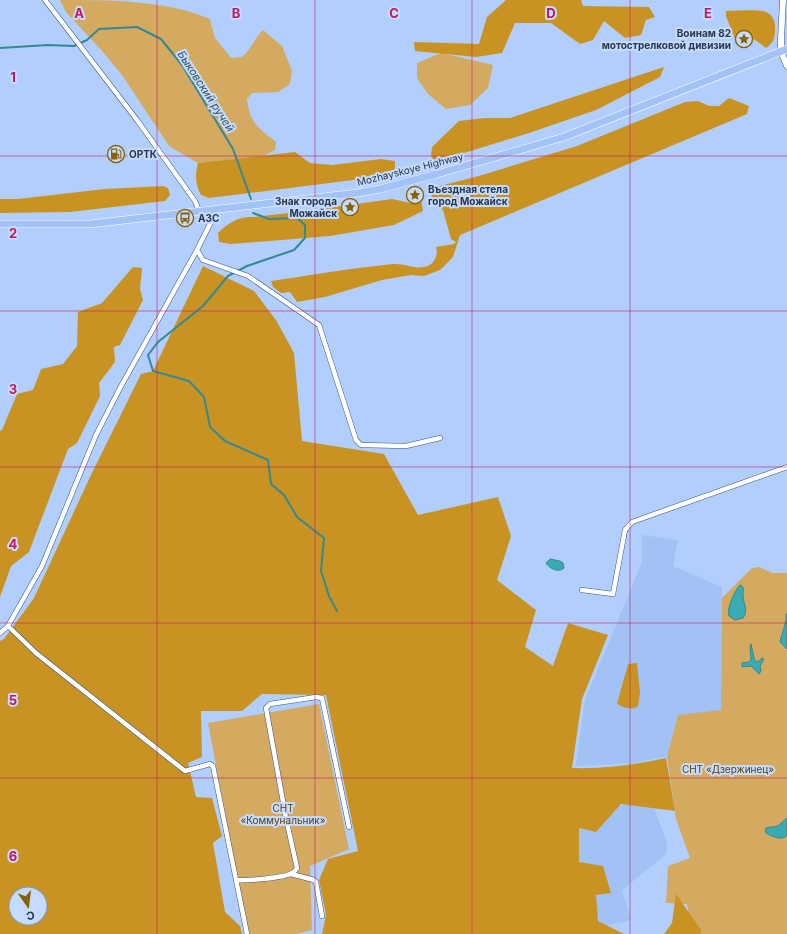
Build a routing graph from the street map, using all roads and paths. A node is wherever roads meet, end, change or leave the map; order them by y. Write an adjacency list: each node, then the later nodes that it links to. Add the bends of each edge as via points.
1 (45, 0): 6 (street, via 140,124 195,201)
2 (783, 0): 3 (street, via 781,39)
3 (784, 50): 4 (street); 5 (main road, Mozhayskoye Highway, via 584,130 490,159 365,192)
4 (787, 66)
5 (211, 210): 6 (main road, Mozhayskoye Highway); 8 (street, via 211,222)
6 (199, 212): 7 (main road, Mozhayskoye Highway, via 90,224)
7 (0, 224)
8 (198, 250): 9 (street, via 203,260 248,276 319,325 356,440 361,444 406,446); 12 (street, via 96,435 42,566)
9 (440, 438)
10 (787, 467): 11 (street, via 632,522 625,530 613,594)
11 (582, 590)
12 (8, 626): 13 (street); 16 (street, via 36,653 185,771 210,764 213,766)
13 (0, 633)
14 (349, 827): 15 (street, via 322,698 268,705 266,708 296,865)
15 (291, 874): 16 (street); 17 (street, via 316,882)
16 (236, 880): 18 (street)
17 (322, 916)
18 (247, 934)

